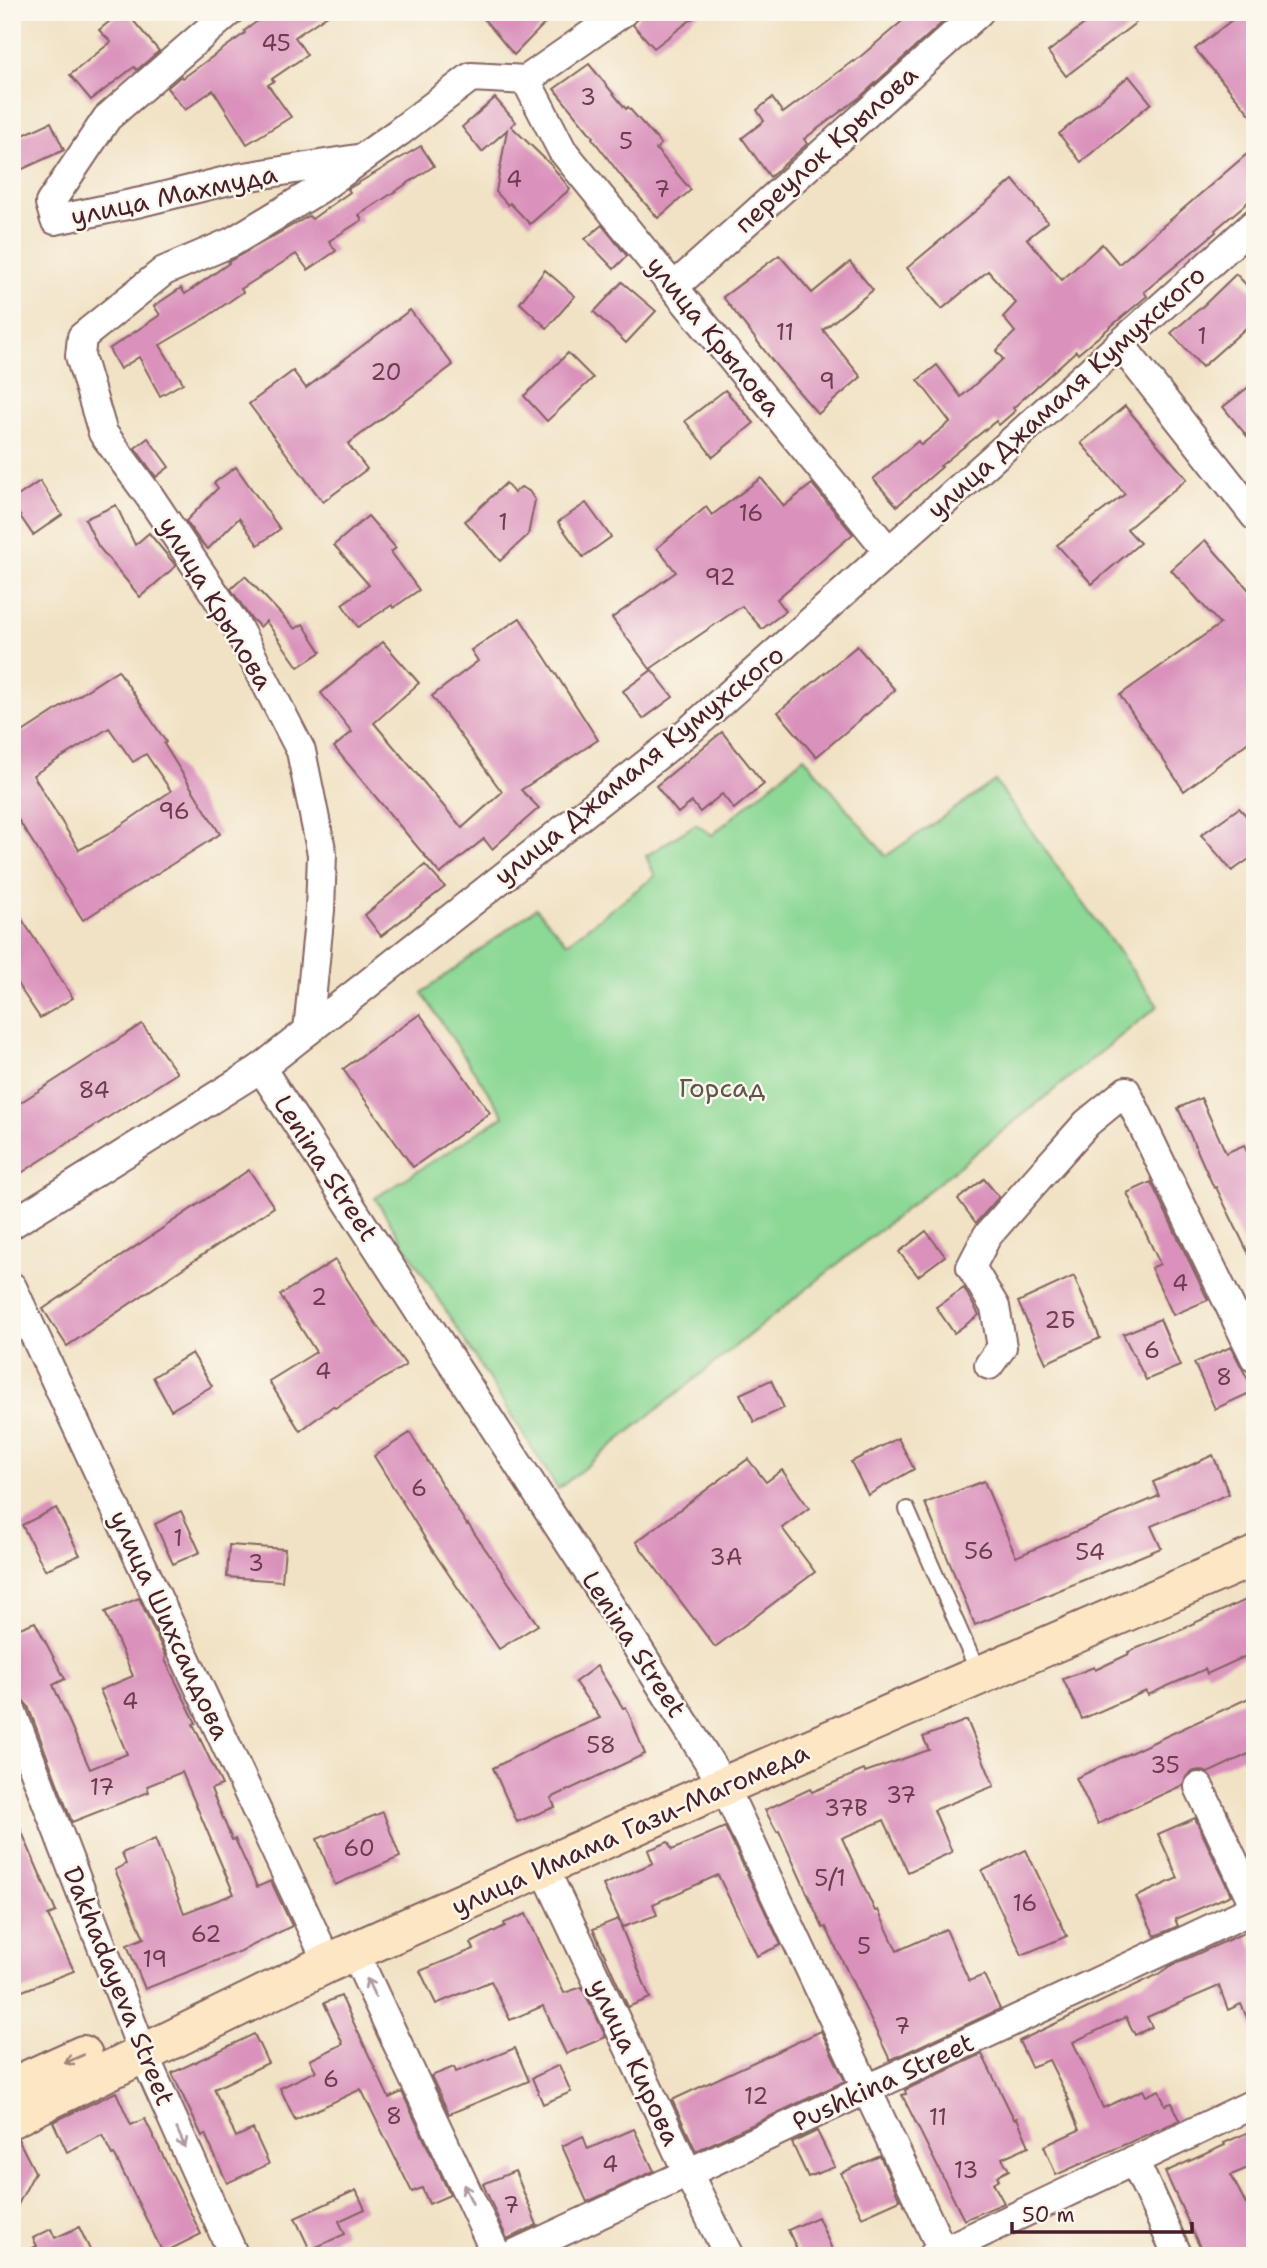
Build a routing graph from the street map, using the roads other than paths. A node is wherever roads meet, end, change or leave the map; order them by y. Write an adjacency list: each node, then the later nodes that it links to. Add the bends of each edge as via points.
1 (229, 12): 5 (street, улица Махмуда, via 107,118 50,203 55,220 238,178)
2 (623, 12): 4 (street)
3 (979, 12): 7 (street, переулок Крылова)
4 (526, 80): 5 (street, via 471,76); 7 (street, улица Крылова, via 562,150)
5 (363, 158): 11 (street, улица Крылова, via 232,242 164,271 82,337 80,356 103,433 237,627 301,751 322,854)
6 (1255, 223): 8 (street, улица Джамаля Кумухского)
7 (674, 287): 10 (street, улица Крылова)
8 (1120, 344): 9 (street); 10 (street, улица Джамаля Кумухского)
9 (1255, 516)
10 (889, 552): 11 (street, улица Джамаля Кумухского, via 691,729)
11 (308, 1031): 12 (street, улица Джамаля Кумухского)
12 (261, 1068): 13 (street, улица Джамаля Кумухского); 22 (street, Lenina Street)
13 (12, 1224)
14 (12, 1287): 26 (street, улица Шихсаидова)
15 (1255, 1358): 16 (street, via 1126,1091 1087,1123 1046,1168 988,1236 971,1267 995,1307 1002,1347)
16 (989, 1365)
17 (907, 1509): 20 (lane)
18 (1255, 1532): 20 (main road)
19 (1255, 1556): 22 (main road, улица Имама Гази-Магомеда)
20 (972, 1658): 22 (main road)
21 (12, 1712): 27 (street, Dakhadayeva Street)
22 (720, 1779): 24 (main road, улица Имама Гази-Магомеда); 26 (main road); 29 (street, Lenina Street)
23 (1199, 1787): 25 (street)
24 (543, 1866): 26 (main road, улица Имама Гази-Магомеда); 33 (street, улица Кирова)
25 (1255, 1908): 29 (street, Pushkina Street)
26 (334, 1953): 27 (main road, улица Имама Гази-Магомеда); 36 (street, улица Шихсаидова, one-way to 26)
27 (139, 2042): 28 (main road, one-way to 28); 31 (main road, улица Имама Гази-Магомеда); 35 (street, Dakhadayeva Street, one-way to 35)
28 (12, 2087)
29 (867, 2090): 33 (street, Pushkina Street); 34 (street, Lenina Street)
30 (1255, 2103): 32 (street)
31 (12, 2118)
32 (1133, 2160): 34 (street); 39 (street)
33 (688, 2173): 37 (street, Pushkina Street); 38 (street, улица Кирова)
34 (940, 2254)
35 (234, 2256)
36 (497, 2256)
37 (510, 2256)
38 (729, 2256)
39 (1178, 2256)

